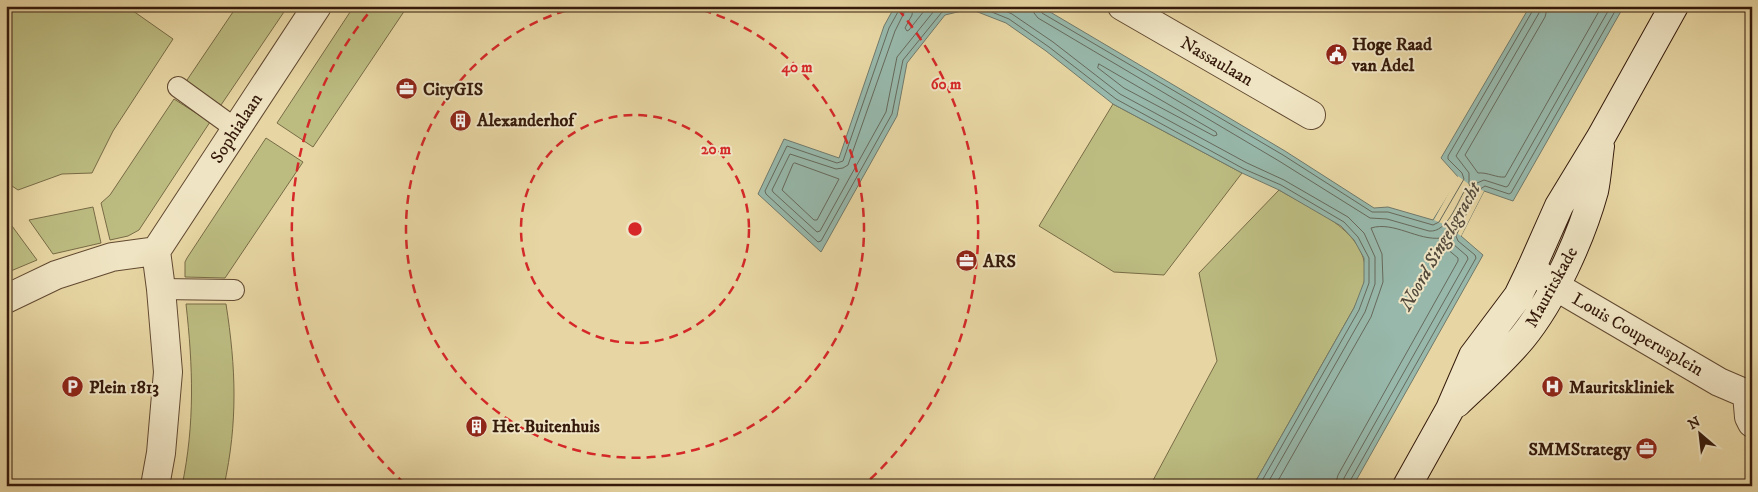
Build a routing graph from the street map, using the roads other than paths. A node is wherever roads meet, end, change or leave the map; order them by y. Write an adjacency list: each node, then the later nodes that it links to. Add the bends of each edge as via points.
1 (317, 6): 6 (street, Sophialaan)
2 (1122, 6): 5 (street, Nassaulaan)
3 (1674, 6): 7 (street, Mauritskade)
4 (178, 87): 6 (lane)
5 (1311, 115)
6 (236, 129): 8 (street, Sophialaan)
7 (1601, 137): 9 (street, Mauritskade, via 1559,206); 10 (street, Mauritskade, via 1594,190 1571,254)
8 (156, 251): 11 (street); 13 (street, via 112,257 56,275)
9 (1532, 269): 10 (street, Louis Couperusplein); 15 (street, Mauritskade, via 1518,296 1473,356)
10 (1555, 286): 14 (street, Louis Couperusplein, via 1720,382); 15 (street, Mauritskade, via 1523,337)
11 (161, 289): 12 (lane); 17 (street, via 168,372)
12 (234, 290)
13 (6, 299)
14 (1749, 393): 16 (street, Louis Couperusplein)
15 (1450, 409): 18 (street, Mauritskade)
16 (1752, 422)
17 (155, 486)
18 (1407, 486)

